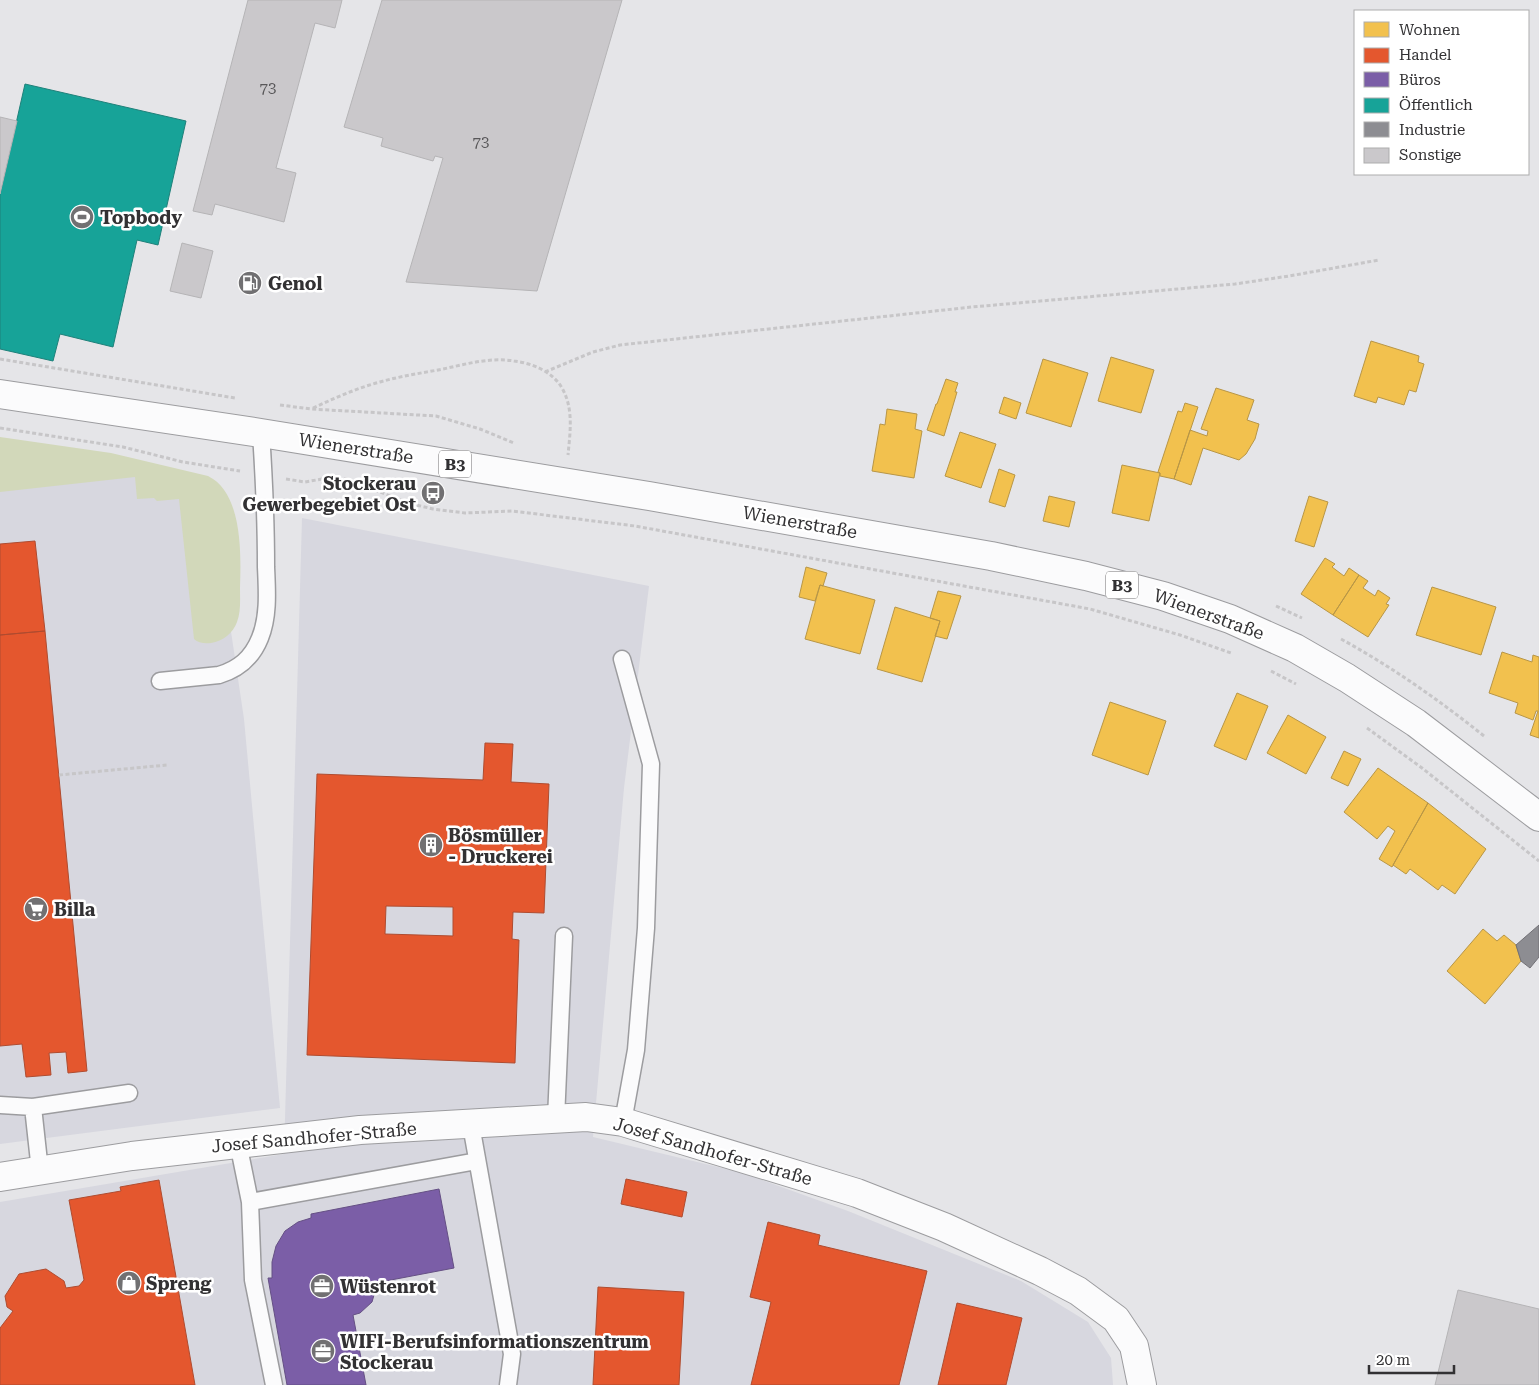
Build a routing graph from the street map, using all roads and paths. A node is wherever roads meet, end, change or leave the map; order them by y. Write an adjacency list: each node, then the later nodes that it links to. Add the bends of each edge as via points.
1 (1380, 260): 2 (path, via 1234,284 972,307 620,345 593,352)
2 (545, 372): 4 (path, via 515,361 463,364 368,386); 8 (path, via 561,387 569,407)
3 (0, 394): 6 (main road, Wienerstraße / B3)
4 (302, 413)
5 (0, 428): 7 (path, via 123,447 174,461)
6 (261, 433): 7 (lane); 8 (main road, Wienerstraße / B3)
7 (264, 475): 9 (path, via 305,482 347,479 432,509 466,513 512,511 636,526 1090,609); 12 (lane, via 267,594 263,628 256,646 243,664 228,672)
8 (566, 483): 17 (main road, Wienerstraße / B3, via 992,556 1086,576 1230,619 1295,648 1348,678 1416,723)
9 (1233, 654)
10 (622, 659): 24 (lane, via 651,764 646,928 636,1050)
11 (1268, 669): 13 (path)
12 (160, 681)
13 (1303, 687)
14 (1360, 723): 18 (path)
15 (167, 765): 16 (path)
16 (59, 775)
17 (1539, 817)
18 (1539, 861)
19 (564, 936): 23 (lane)
20 (129, 1093): 22 (lane)
21 (0, 1105): 22 (lane)
22 (33, 1107): 28 (lane)
23 (556, 1119): 24 (main road, Josef Sandhofer-Straße); 25 (main road, Josef Sandhofer-Straße)
24 (623, 1122): 33 (main road, Josef Sandhofer-Straße, via 857,1193 944,1227 1040,1271 1078,1291 1116,1320 1134,1346)
25 (471, 1124): 26 (main road, Josef Sandhofer-Straße, via 360,1130); 27 (lane)
26 (238, 1143): 28 (main road, Josef Sandhofer-Straße); 30 (lane)
27 (477, 1161): 30 (lane); 32 (lane, via 512,1354)
28 (40, 1171): 29 (main road, Josef Sandhofer-Straße)
29 (0, 1177)
30 (250, 1202): 31 (lane, via 253,1280)
31 (274, 1385)
32 (508, 1385)
33 (1142, 1385)

